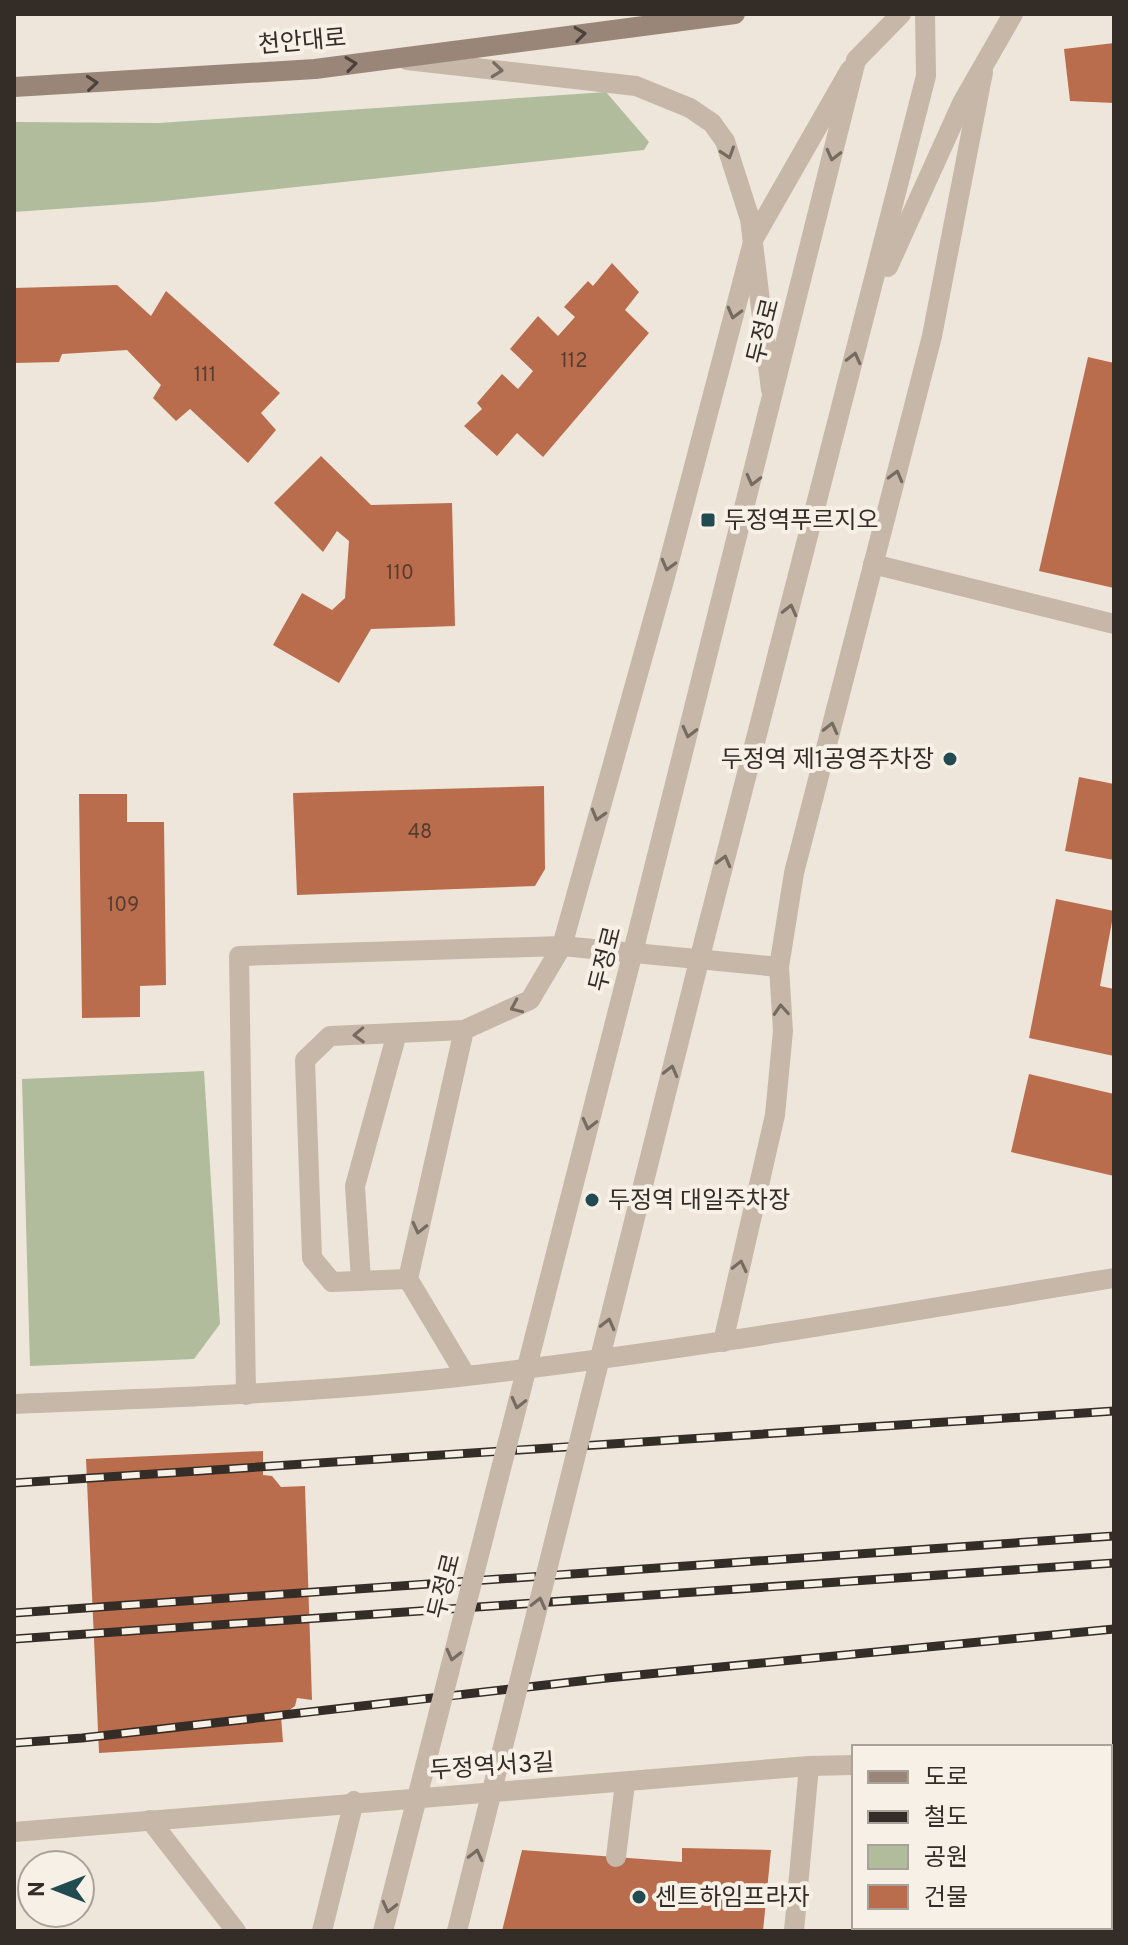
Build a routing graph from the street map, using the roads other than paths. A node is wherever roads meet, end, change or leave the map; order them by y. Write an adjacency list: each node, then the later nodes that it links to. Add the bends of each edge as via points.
1 (735, 14): 6 (main road, 천안대로, one-way to 1)
2 (901, 14): 7 (street)
3 (925, 14): 10 (street, via 926,76)
4 (1013, 14): 5 (street)
5 (989, 53): 10 (street); 12 (street, one-way to 5, via 932,336)
6 (391, 59): 8 (main road, 천안대로, one-way to 6, via 315,69); 9 (street, one-way to 9, via 636,86 690,108 712,123 725,141)
7 (856, 60): 9 (street); 11 (street, 두정로, one-way to 11)
8 (14, 87)
9 (754, 238): 11 (street); 14 (street, one-way to 14)
10 (862, 325): 35 (street, one-way to 10, bridge)
11 (772, 404): 34 (street, 두정로, one-way to 34, bridge)
12 (873, 564): 13 (street); 15 (street, one-way to 12, via 794,873)
13 (1114, 624)
14 (562, 946): 15 (street); 16 (street, one-way to 16, via 530,1000); 23 (street, via 239,956)
15 (779, 967): 21 (street, one-way to 15, via 775,1115 783,1031)
16 (464, 1030): 17 (street); 19 (street, one-way to 19)
17 (397, 1033): 20 (street, via 355,1186); 20 (street, one-way to 20, via 330,1036 305,1060 312,1258 332,1282)
18 (1114, 1278): 21 (street)
19 (408, 1279): 20 (street); 22 (street)
20 (361, 1281)
21 (723, 1342): 22 (street)
22 (466, 1376): 23 (street)
23 (246, 1395): 24 (street)
24 (14, 1404)
25 (852, 1765): 26 (street, 두정역서3길)
26 (809, 1766): 27 (street, 두정역서3길); 36 (street)
27 (625, 1783): 28 (street, 두정역서3길); 31 (street)
28 (354, 1801): 29 (street, 두정역서3길); 33 (street)
29 (150, 1820): 30 (street, 두정역서3길); 32 (street)
30 (14, 1832)
31 (616, 1857)
32 (236, 1931)
33 (322, 1931)
34 (383, 1931)
35 (457, 1931)
36 (794, 1931)

